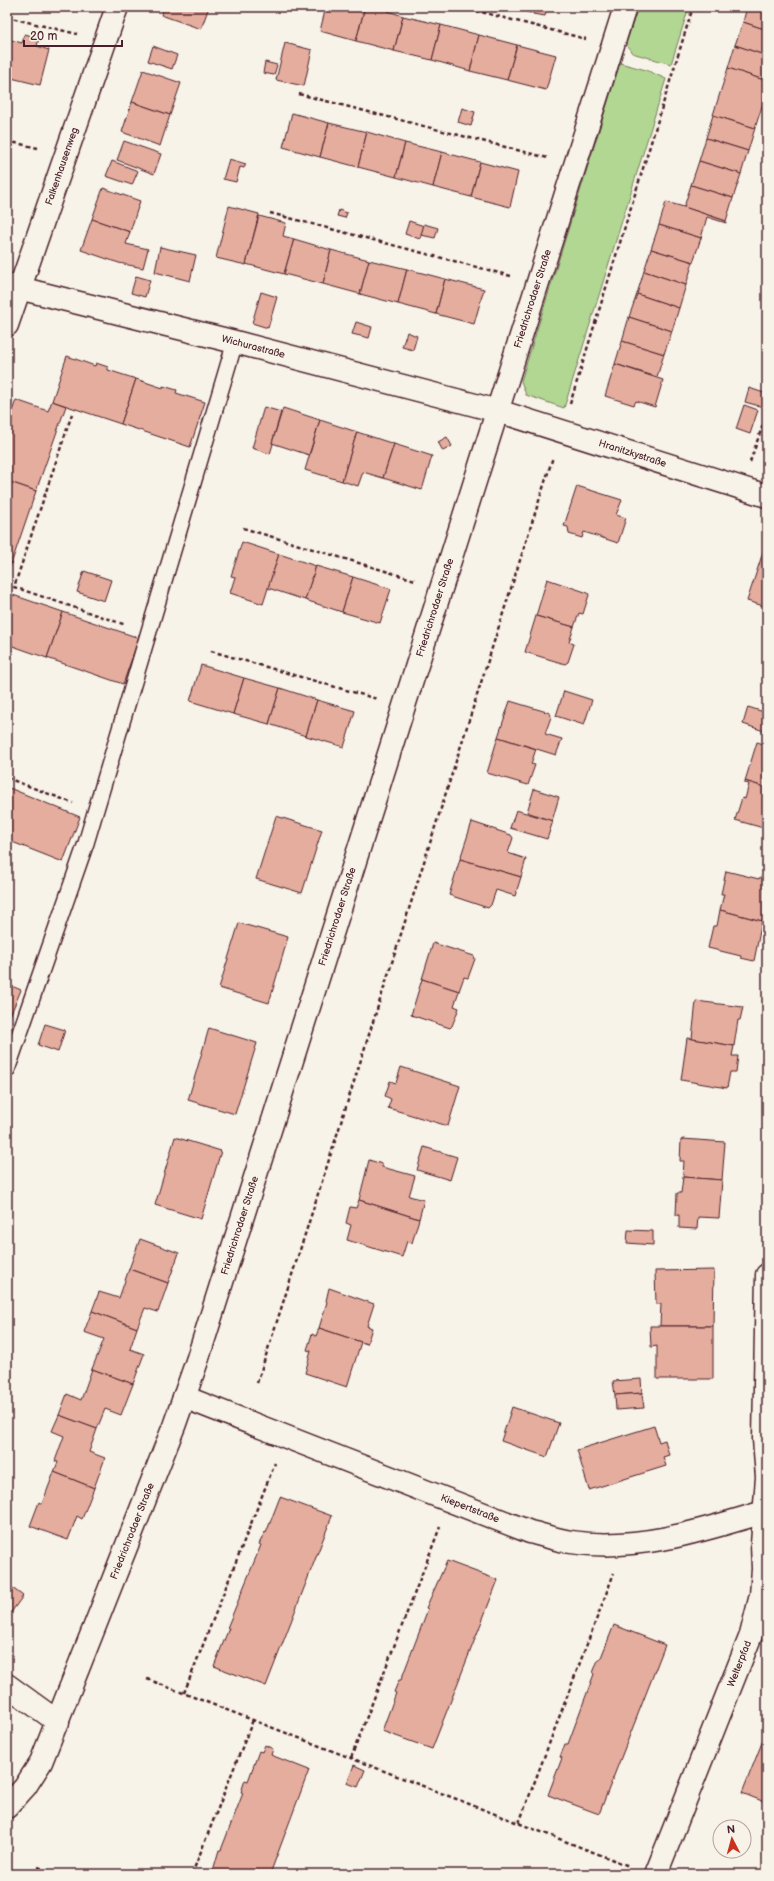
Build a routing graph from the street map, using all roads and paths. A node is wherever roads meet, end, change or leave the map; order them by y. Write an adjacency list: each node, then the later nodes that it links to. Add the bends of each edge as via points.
1 (117, 7): 14 (street, Falkenhausenweg)
2 (462, 7): 7 (path)
3 (625, 7): 18 (street, Friedrichrodaer Straße)
4 (693, 7): 17 (path)
5 (7, 17): 6 (path)
6 (84, 36)
7 (588, 40)
8 (300, 94): 11 (path)
9 (7, 141): 10 (path)
10 (43, 150)
11 (551, 158)
12 (270, 213): 13 (path)
13 (514, 277)
14 (13, 287): 15 (street, Falkenhausenweg); 16 (street, Wichurastraße)
15 (7, 325)
16 (234, 342): 18 (street, Wichurastraße); 32 (lane)
17 (569, 404)
18 (498, 411): 23 (street, Hranitzkystraße); 36 (street, Friedrichrodaer Straße)
19 (767, 413): 22 (path)
20 (72, 414): 27 (path)
21 (554, 456): 35 (path, via 340,1129)
22 (749, 466)
23 (767, 496)
24 (243, 528): 25 (path)
25 (417, 581)
26 (7, 584): 27 (path)
27 (14, 587): 28 (path)
28 (129, 626)
29 (211, 651): 30 (path)
30 (380, 700)
31 (7, 778): 32 (path)
32 (96, 812): 33 (lane)
33 (7, 1070)
34 (767, 1275): 38 (street, Welterpfad, via 764,1433)
35 (256, 1382)
36 (184, 1397): 38 (street, Kiepertstraße, via 530,1532 570,1542 649,1542 704,1530); 45 (street, Friedrichrodaer Straße)
37 (276, 1460): 43 (path)
38 (766, 1512): 53 (street, Welterpfad, via 762,1596 758,1613)
39 (442, 1522): 46 (path)
40 (615, 1571): 48 (path)
41 (147, 1679): 43 (path)
42 (7, 1685): 45 (street)
43 (184, 1693): 44 (path)
44 (253, 1720): 46 (path); 52 (path)
45 (58, 1722): 47 (street, Friedrichrodaer Straße, via 41,1762 25,1787)
46 (351, 1758): 48 (path)
47 (7, 1807)
48 (519, 1823): 49 (path)
49 (630, 1866)
50 (38, 1868): 51 (path)
51 (55, 1874)
52 (192, 1874)
53 (656, 1874)

